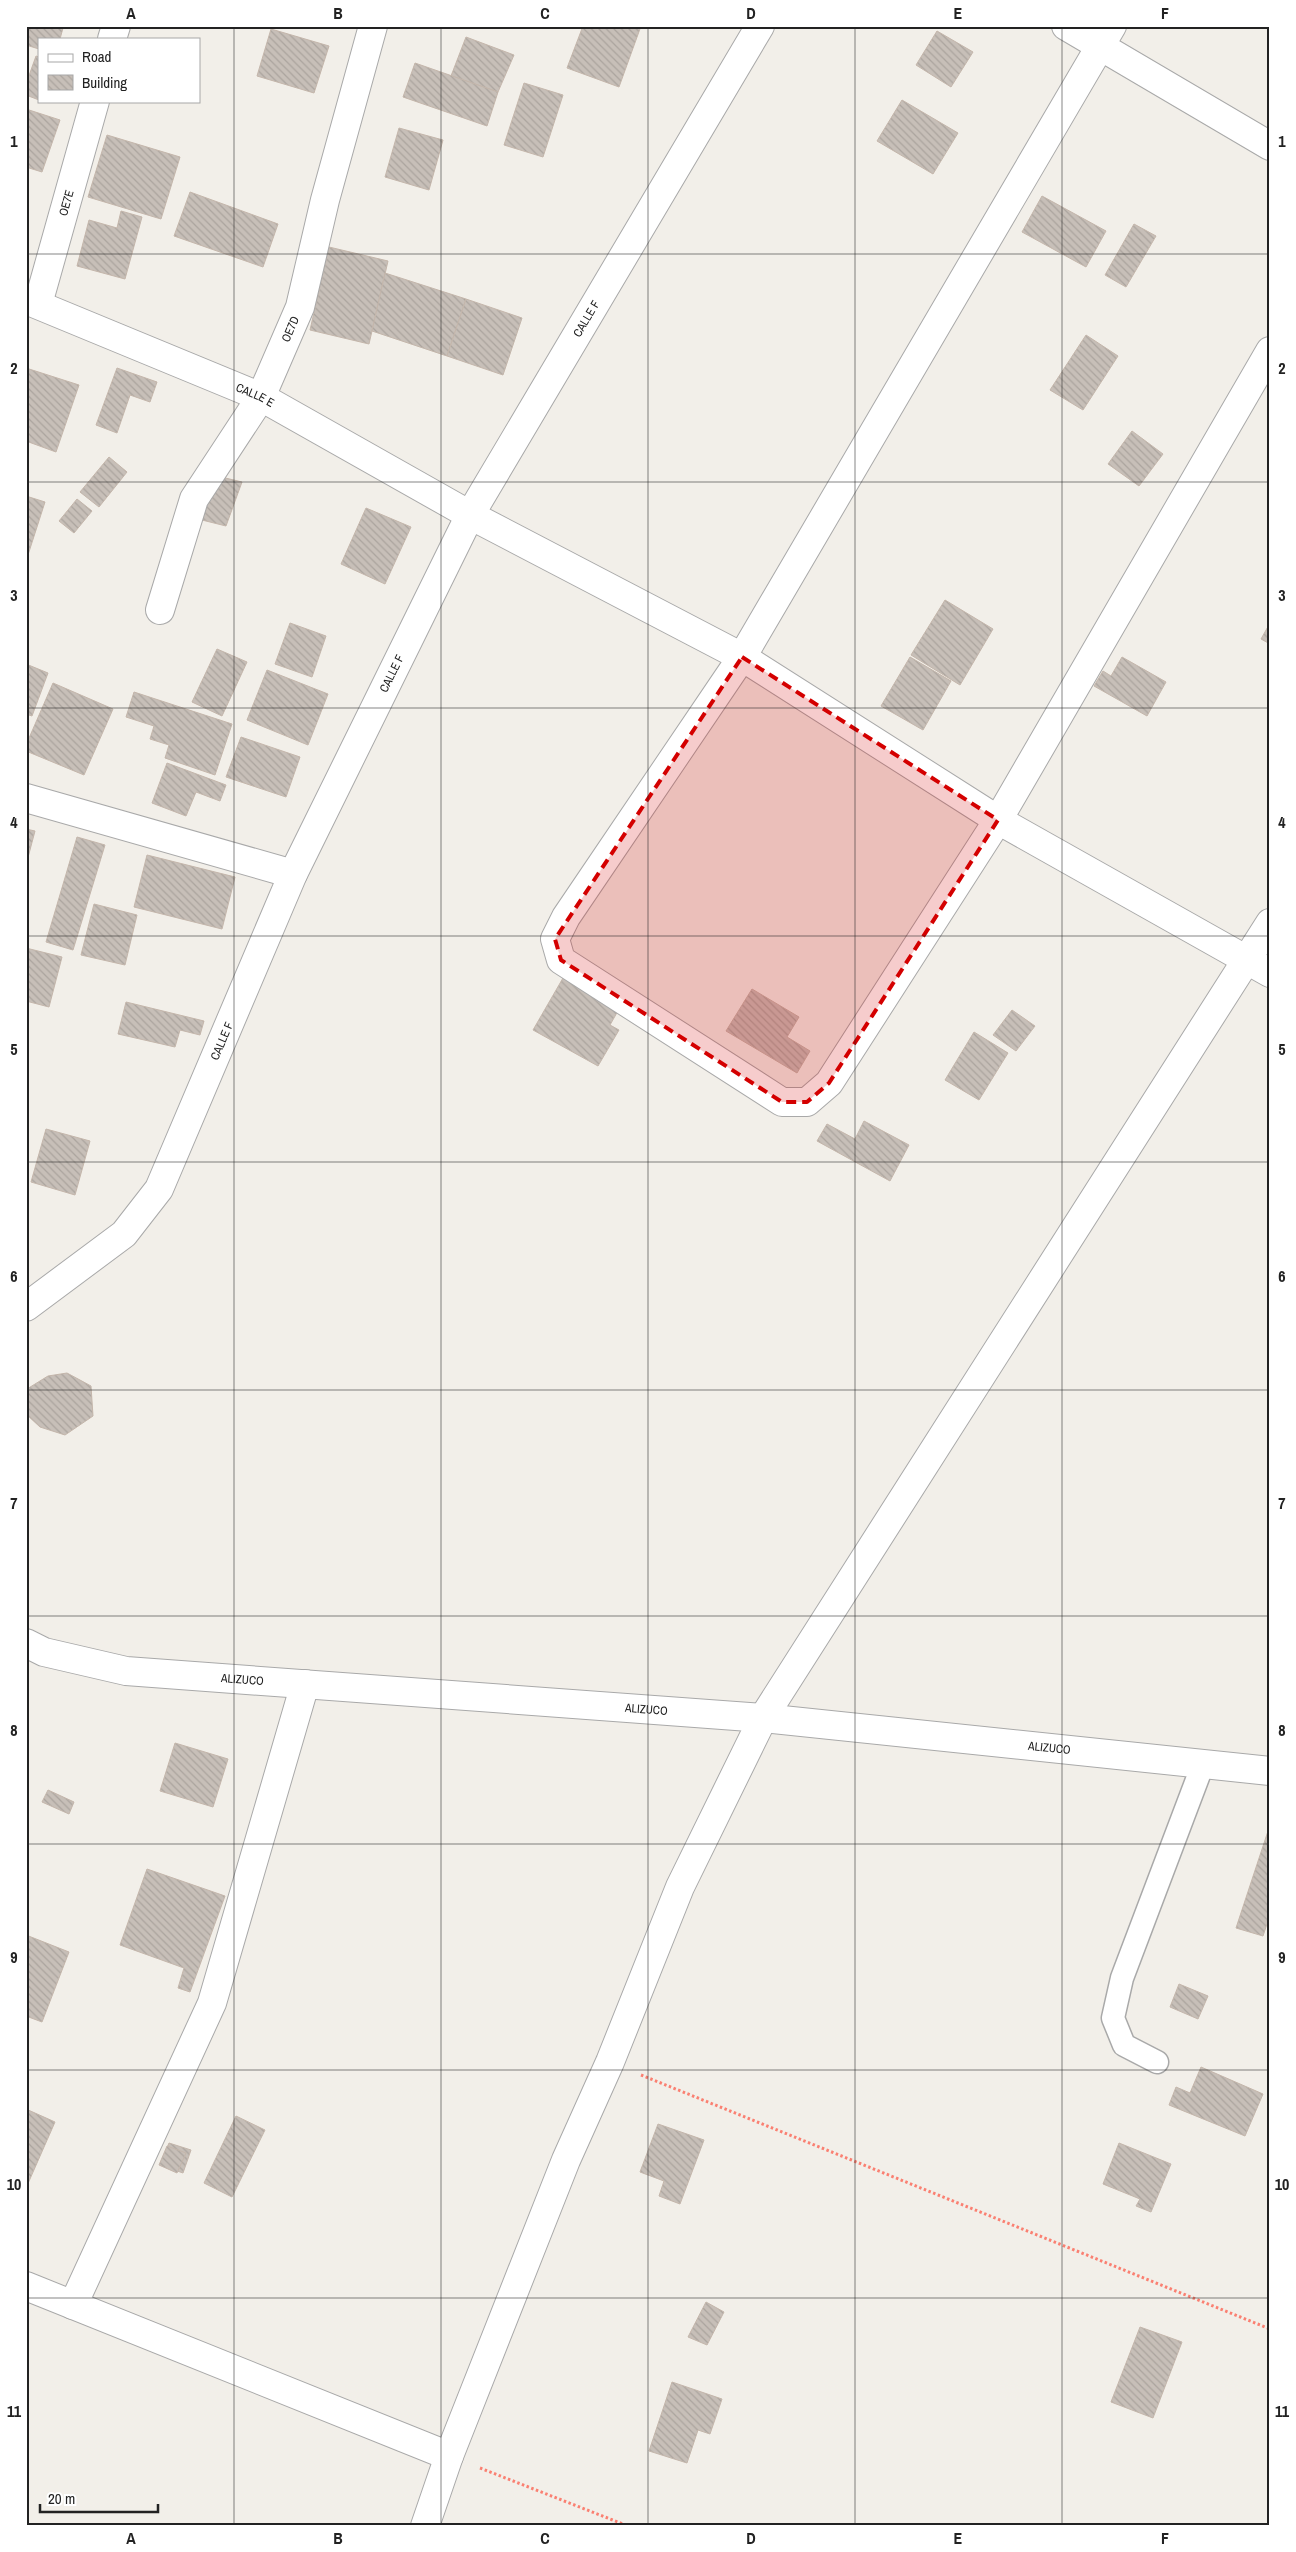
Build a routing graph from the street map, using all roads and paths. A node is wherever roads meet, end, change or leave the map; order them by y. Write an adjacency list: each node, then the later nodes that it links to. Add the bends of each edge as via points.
1 (116, 26): 6 (street)
2 (373, 26): 11 (street, OE7D, via 325,200 300,307)
3 (760, 26): 12 (street, CALLE F)
4 (1066, 26): 5 (street)
5 (1107, 36): 8 (street); 14 (street)
6 (112, 38)
7 (95, 102): 9 (street, OE7E)
8 (1270, 146)
9 (32, 302): 11 (street, CALLE E)
10 (1270, 350): 16 (street)
11 (261, 397): 12 (street, CALLE E); 13 (street, OE7D, via 194,498)
12 (470, 516): 14 (street, CALLE E); 17 (street, CALLE F)
13 (160, 610)
14 (742, 657): 16 (street, CALLE E); 16 (street, via 566,917 555,939 562,960 782,1102 807,1102 829,1083)
15 (26, 798): 17 (street)
16 (998, 820): 19 (street, CALLE E)
17 (293, 874): 20 (street, CALLE F, via 159,1189 124,1234)
18 (1270, 923): 19 (street)
19 (1259, 967): 23 (street)
20 (26, 1307)
21 (26, 1642): 22 (street, ALIZUCO, via 44,1652 126,1671)
22 (305, 1684): 23 (street, ALIZUCO); 29 (street, via 212,2004)
23 (763, 1718): 24 (street, ALIZUCO); 26 (street, via 680,1887)
24 (1203, 1764): 25 (street, ALIZUCO); 27 (lane, via 1122,1978 1113,2018 1124,2045)
25 (1270, 1771)
26 (610, 2062): 30 (path); 31 (street, via 566,2160)
27 (1157, 2062)
28 (26, 2286): 29 (street)
29 (73, 2305): 31 (street)
30 (1270, 2329)
31 (449, 2456): 32 (street); 33 (path)
32 (425, 2526)
33 (628, 2526)

